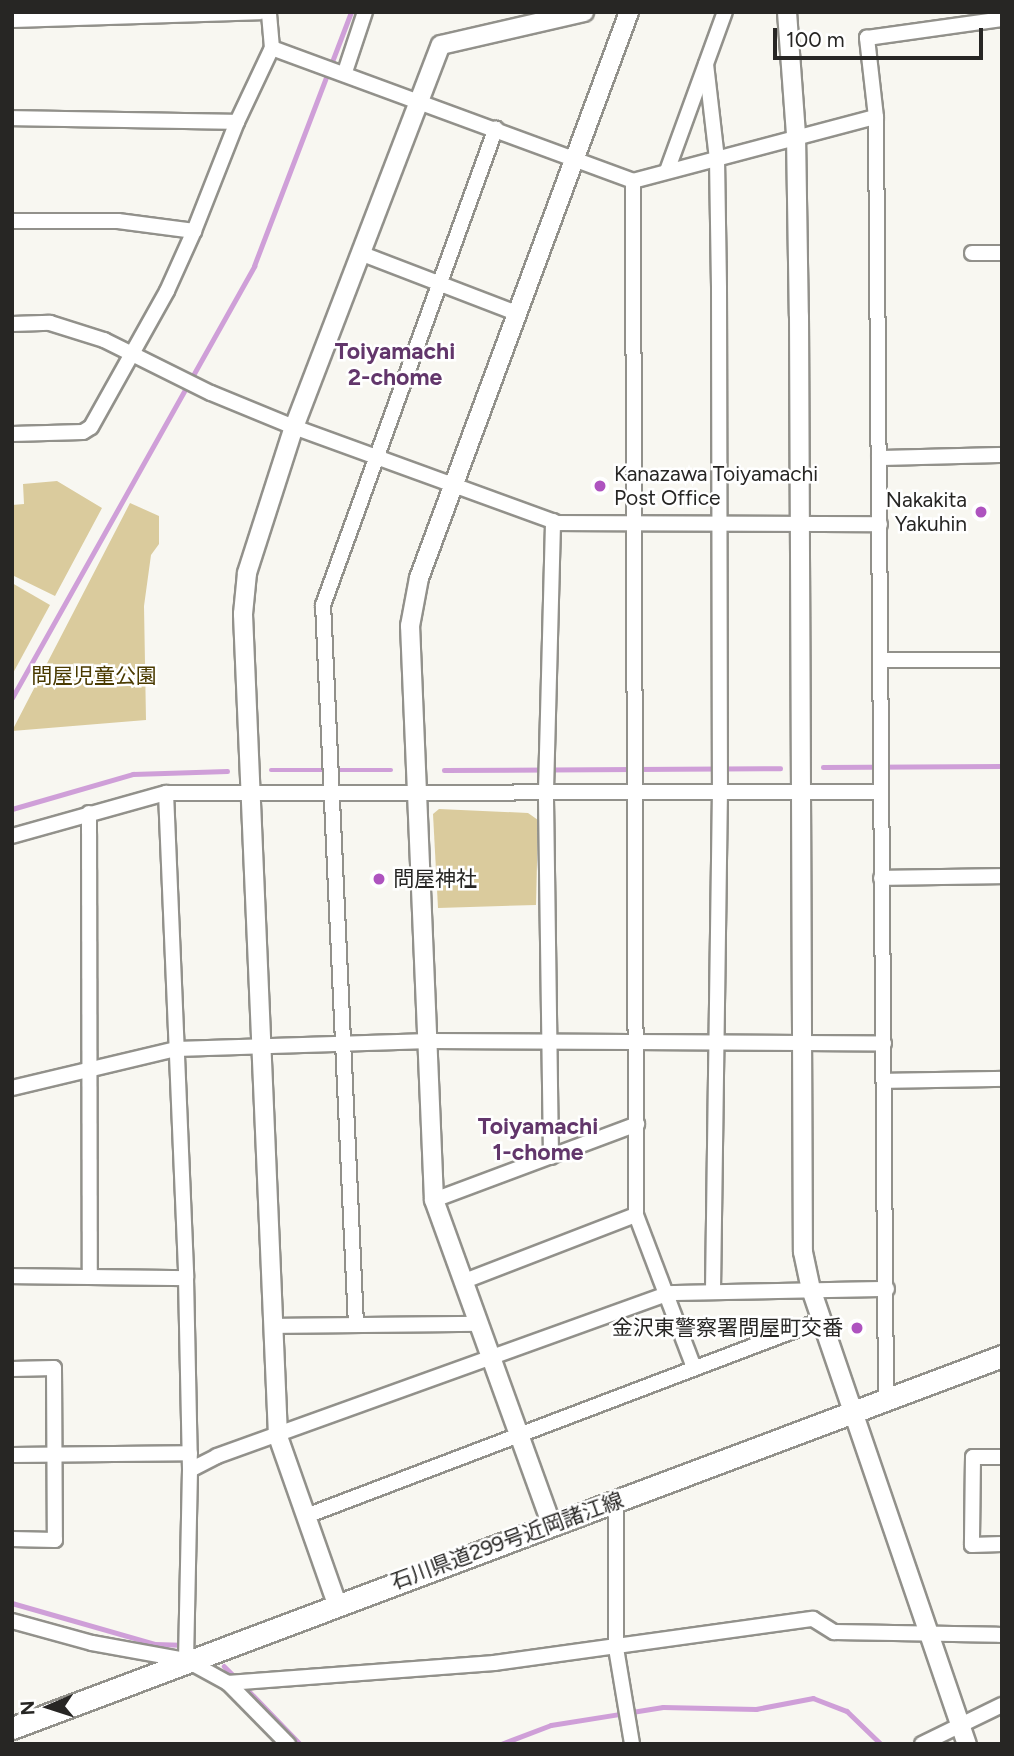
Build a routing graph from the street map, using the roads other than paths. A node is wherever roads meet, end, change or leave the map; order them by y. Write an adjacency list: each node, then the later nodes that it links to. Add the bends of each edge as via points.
1 (260, 12): 9 (street)
2 (269, 12): 10 (street)
3 (365, 12): 12 (street)
4 (583, 12): 13 (street, via 441,45)
5 (629, 12): 19 (street)
6 (725, 12): 11 (street)
7 (787, 12): 18 (street)
8 (1002, 19): 14 (street, via 867,38)
9 (12, 20)
10 (272, 48): 12 (street); 16 (street)
11 (706, 64): 20 (street); 21 (street)
12 (341, 71): 13 (street)
13 (417, 99): 17 (street); 25 (street)
14 (876, 117): 18 (street); 36 (street)
15 (12, 118): 16 (street)
16 (237, 122): 24 (street)
17 (496, 128): 19 (street); 28 (street)
18 (796, 135): 20 (street); 39 (street)
19 (573, 158): 22 (street); 29 (street)
20 (718, 159): 21 (street); 41 (street)
21 (667, 171): 22 (street)
22 (633, 181): 40 (street)
23 (12, 221): 24 (street, via 118,221)
24 (194, 231): 31 (street)
25 (360, 253): 28 (street); 32 (street)
26 (972, 253): 27 (street)
27 (1002, 253)
28 (439, 283): 29 (street); 34 (street)
29 (516, 313): 37 (street)
30 (12, 324): 31 (street, via 50,323)
31 (134, 352): 32 (street, via 211,393); 33 (street, via 91,427 83,432)
32 (295, 427): 34 (street); 53 (street, via 247,573 243,614)
33 (12, 434)
34 (375, 454): 37 (street); 52 (street, via 323,605)
35 (1002, 455): 36 (street)
36 (879, 458): 42 (street)
37 (453, 485): 38 (street); 48 (street, via 419,578 410,626)
38 (553, 521): 40 (street); 46 (street)
39 (800, 523): 41 (street); 42 (street); 47 (street)
40 (634, 524): 41 (street); 49 (street)
41 (719, 524): 45 (street)
42 (880, 524): 43 (street)
43 (881, 660): 44 (street); 50 (street)
44 (1002, 660)
45 (720, 783): 47 (street); 49 (street); 63 (street)
46 (546, 785): 48 (street); 49 (street); 60 (street)
47 (799, 790): 50 (street); 59 (street)
48 (417, 792): 52 (street); 58 (street)
49 (638, 792): 64 (street)
50 (880, 792): 57 (street)
51 (166, 793): 53 (street); 54 (street); 66 (street)
52 (332, 793): 53 (street); 62 (street)
53 (249, 795): 65 (street)
54 (89, 813): 55 (street); 67 (street)
55 (12, 836)
56 (1002, 876): 57 (street)
57 (881, 878): 61 (street)
58 (430, 1041): 60 (street); 62 (street); 73 (street)
59 (803, 1042): 61 (street); 63 (street); 79 (street, via 803,1252)
60 (549, 1043): 64 (street); 72 (street)
61 (884, 1043): 69 (street)
62 (343, 1044): 65 (street); 85 (street)
63 (714, 1044): 64 (street); 81 (street)
64 (638, 1045): 71 (street)
65 (260, 1046): 66 (street); 86 (street)
66 (176, 1049): 67 (street); 77 (street)
67 (91, 1067): 70 (street); 76 (street)
68 (1002, 1079): 69 (street)
69 (884, 1081): 80 (street)
70 (12, 1088)
71 (638, 1124): 72 (street); 74 (street)
72 (551, 1157): 73 (street)
73 (434, 1200): 78 (street)
74 (636, 1215): 78 (street); 82 (street)
75 (12, 1276): 76 (street)
76 (90, 1276): 77 (street)
77 (186, 1278): 95 (street)
78 (462, 1282): 84 (street)
79 (811, 1289): 80 (street); 81 (street); 83 (street)
80 (887, 1289): 91 (street)
81 (713, 1292): 82 (street)
82 (669, 1293): 88 (street); 89 (street)
83 (822, 1320): 89 (street); 92 (street)
84 (477, 1324): 85 (street); 88 (street)
85 (356, 1325): 86 (street)
86 (273, 1326): 94 (street)
87 (1002, 1356): 91 (main road, 石川県道299号近岡諸江線)
88 (488, 1357): 93 (street); 94 (street)
89 (694, 1368): 93 (street)
90 (12, 1369): 96 (street, via 54,1368)
91 (886, 1399): 92 (main road, 石川県道299号近岡諸江線)
92 (854, 1410): 100 (main road, 石川県道299号近岡諸江線); 108 (street)
93 (518, 1435): 101 (street); 102 (street)
94 (278, 1436): 99 (street); 101 (street)
95 (190, 1453): 96 (street); 99 (street)
96 (55, 1454): 97 (street); 103 (street, via 55,1540)
97 (12, 1455)
98 (1002, 1457): 104 (street, via 973,1457 972,1545)
99 (190, 1470): 110 (street)
100 (616, 1502): 102 (main road, 石川県道299号近岡諸江線); 109 (street)
101 (306, 1516): 105 (street)
102 (551, 1523): 105 (main road, 石川県道299号近岡諸江線)
103 (12, 1539)
104 (1002, 1544)
105 (337, 1604): 110 (main road, 石川県道299号近岡諸江線)
106 (12, 1621): 110 (street, via 92,1643)
107 (1002, 1635): 108 (street)
108 (930, 1636): 109 (street, via 834,1632 813,1619); 113 (street)
109 (616, 1648): 111 (street, via 406,1672); 116 (street)
110 (186, 1660): 111 (street); 114 (main road, 石川県道299号近岡諸江線)
111 (231, 1683): 115 (street)
112 (1002, 1704): 113 (street)
113 (961, 1724): 117 (street); 118 (street)
114 (12, 1728)
115 (288, 1744)
116 (632, 1744)
117 (922, 1744)
118 (967, 1744)

